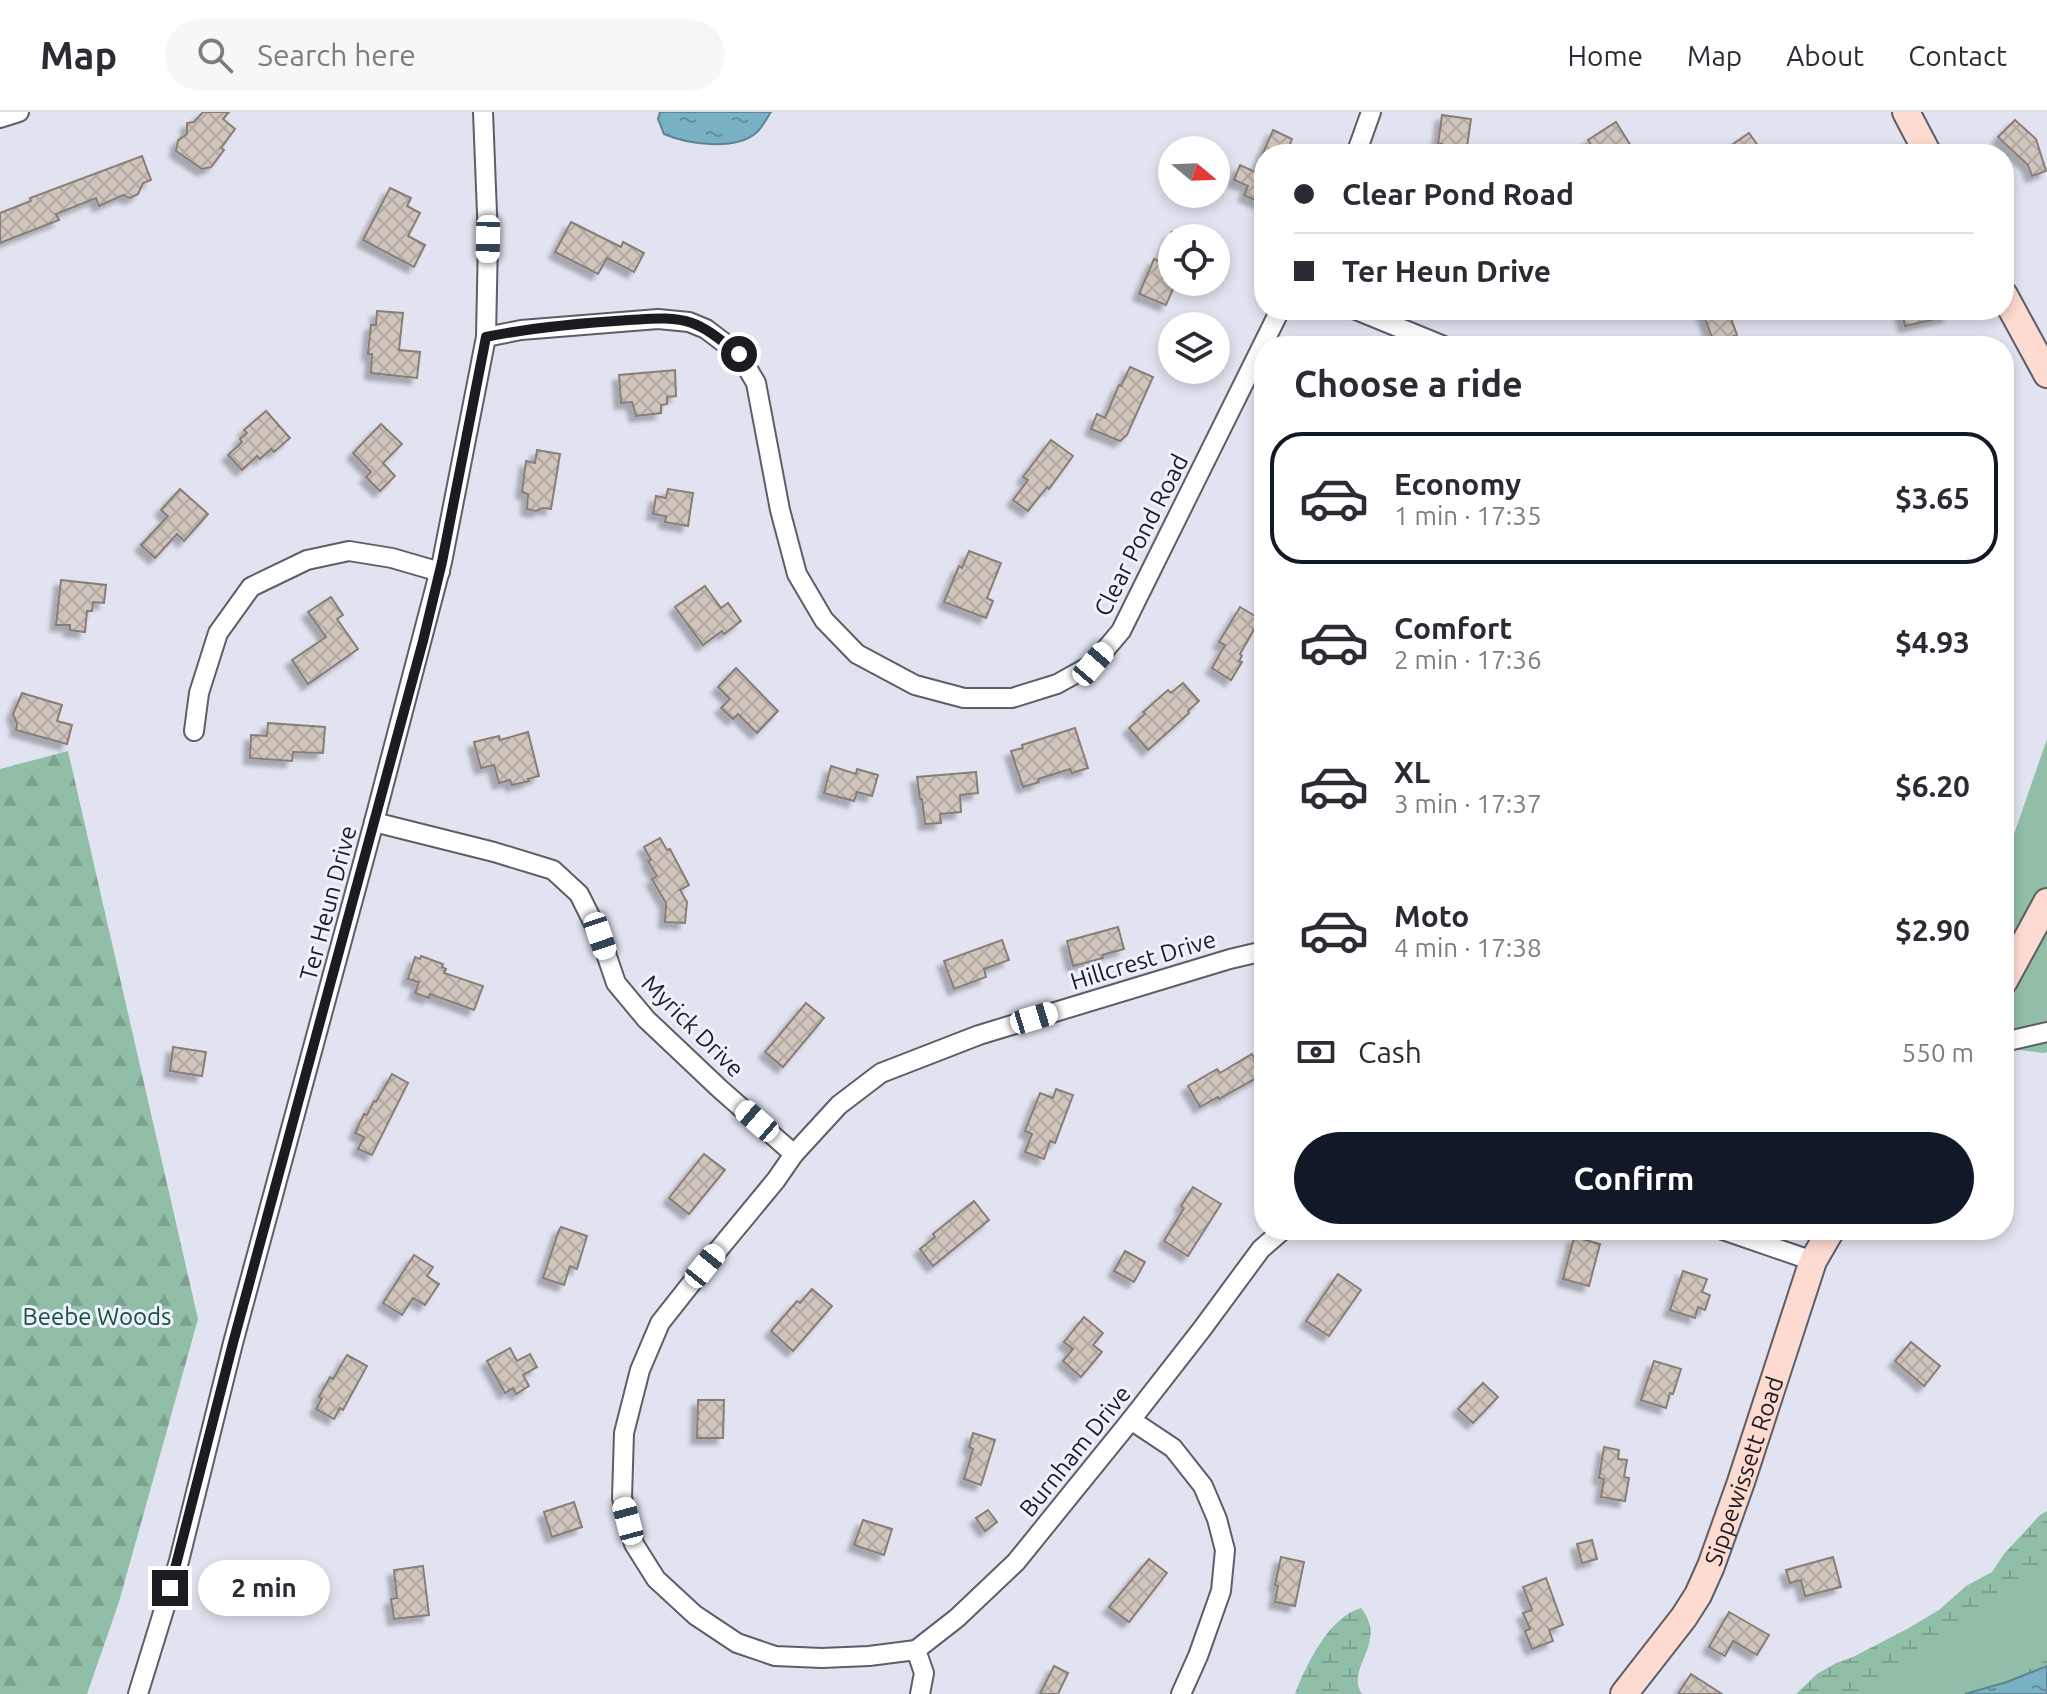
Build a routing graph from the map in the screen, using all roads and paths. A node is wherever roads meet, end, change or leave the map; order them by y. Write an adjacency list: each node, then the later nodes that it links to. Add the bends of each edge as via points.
1 (19, 112): 5 (street)
2 (483, 112): 11 (street, Ter Heun Drive)
3 (1371, 112): 6 (street)
4 (1906, 112): 7 (main road)
5 (0, 118)
6 (1360, 144)
7 (1923, 144)
8 (2014, 313): 13 (main road)
9 (1380, 320): 10 (street)
10 (1420, 336)
11 (486, 337): 12 (street, Clear Pond Road, via 658,319 706,329 739,354 756,383 797,574 824,620 857,654 915,685 964,698 1012,698 1057,684 1093,664 1121,631); 14 (street, Ter Heun Drive)
12 (1254, 362)
13 (2046, 370)
14 (440, 572): 15 (street, via 349,551 307,560 251,587 218,633 199,693); 16 (street, Ter Heun Drive)
15 (194, 731)
16 (374, 822): 22 (street, Myrick Drive, via 553,870 579,894 616,983 646,1019); 29 (street, Ter Heun Drive, via 179,1561)
17 (2047, 902): 19 (main road)
18 (1254, 953): 22 (street, Hillcrest Drive, via 979,1035 881,1073 839,1105)
19 (2014, 963)
20 (2047, 1032): 21 (street)
21 (2014, 1040)
22 (794, 1154): 28 (street, Hillcrest Drive, via 660,1323 640,1370 624,1433 622,1498 634,1544 656,1579 695,1615 737,1643 775,1656 822,1658)
23 (1271, 1240): 27 (street, Burnham Drive)
24 (1752, 1240): 26 (street)
25 (1825, 1240): 26 (main road, Sippewissett Road)
26 (1813, 1261): 32 (main road, Sippewissett Road, via 1711,1566 1684,1617)
27 (1131, 1420): 28 (street, Burnham Drive, via 1016,1562); 31 (street, via 1173,1448 1203,1486 1225,1550 1221,1591)
28 (916, 1650): 30 (street, via 924,1673)
29 (138, 1694)
30 (920, 1694)
31 (1181, 1694)
32 (1624, 1694)

